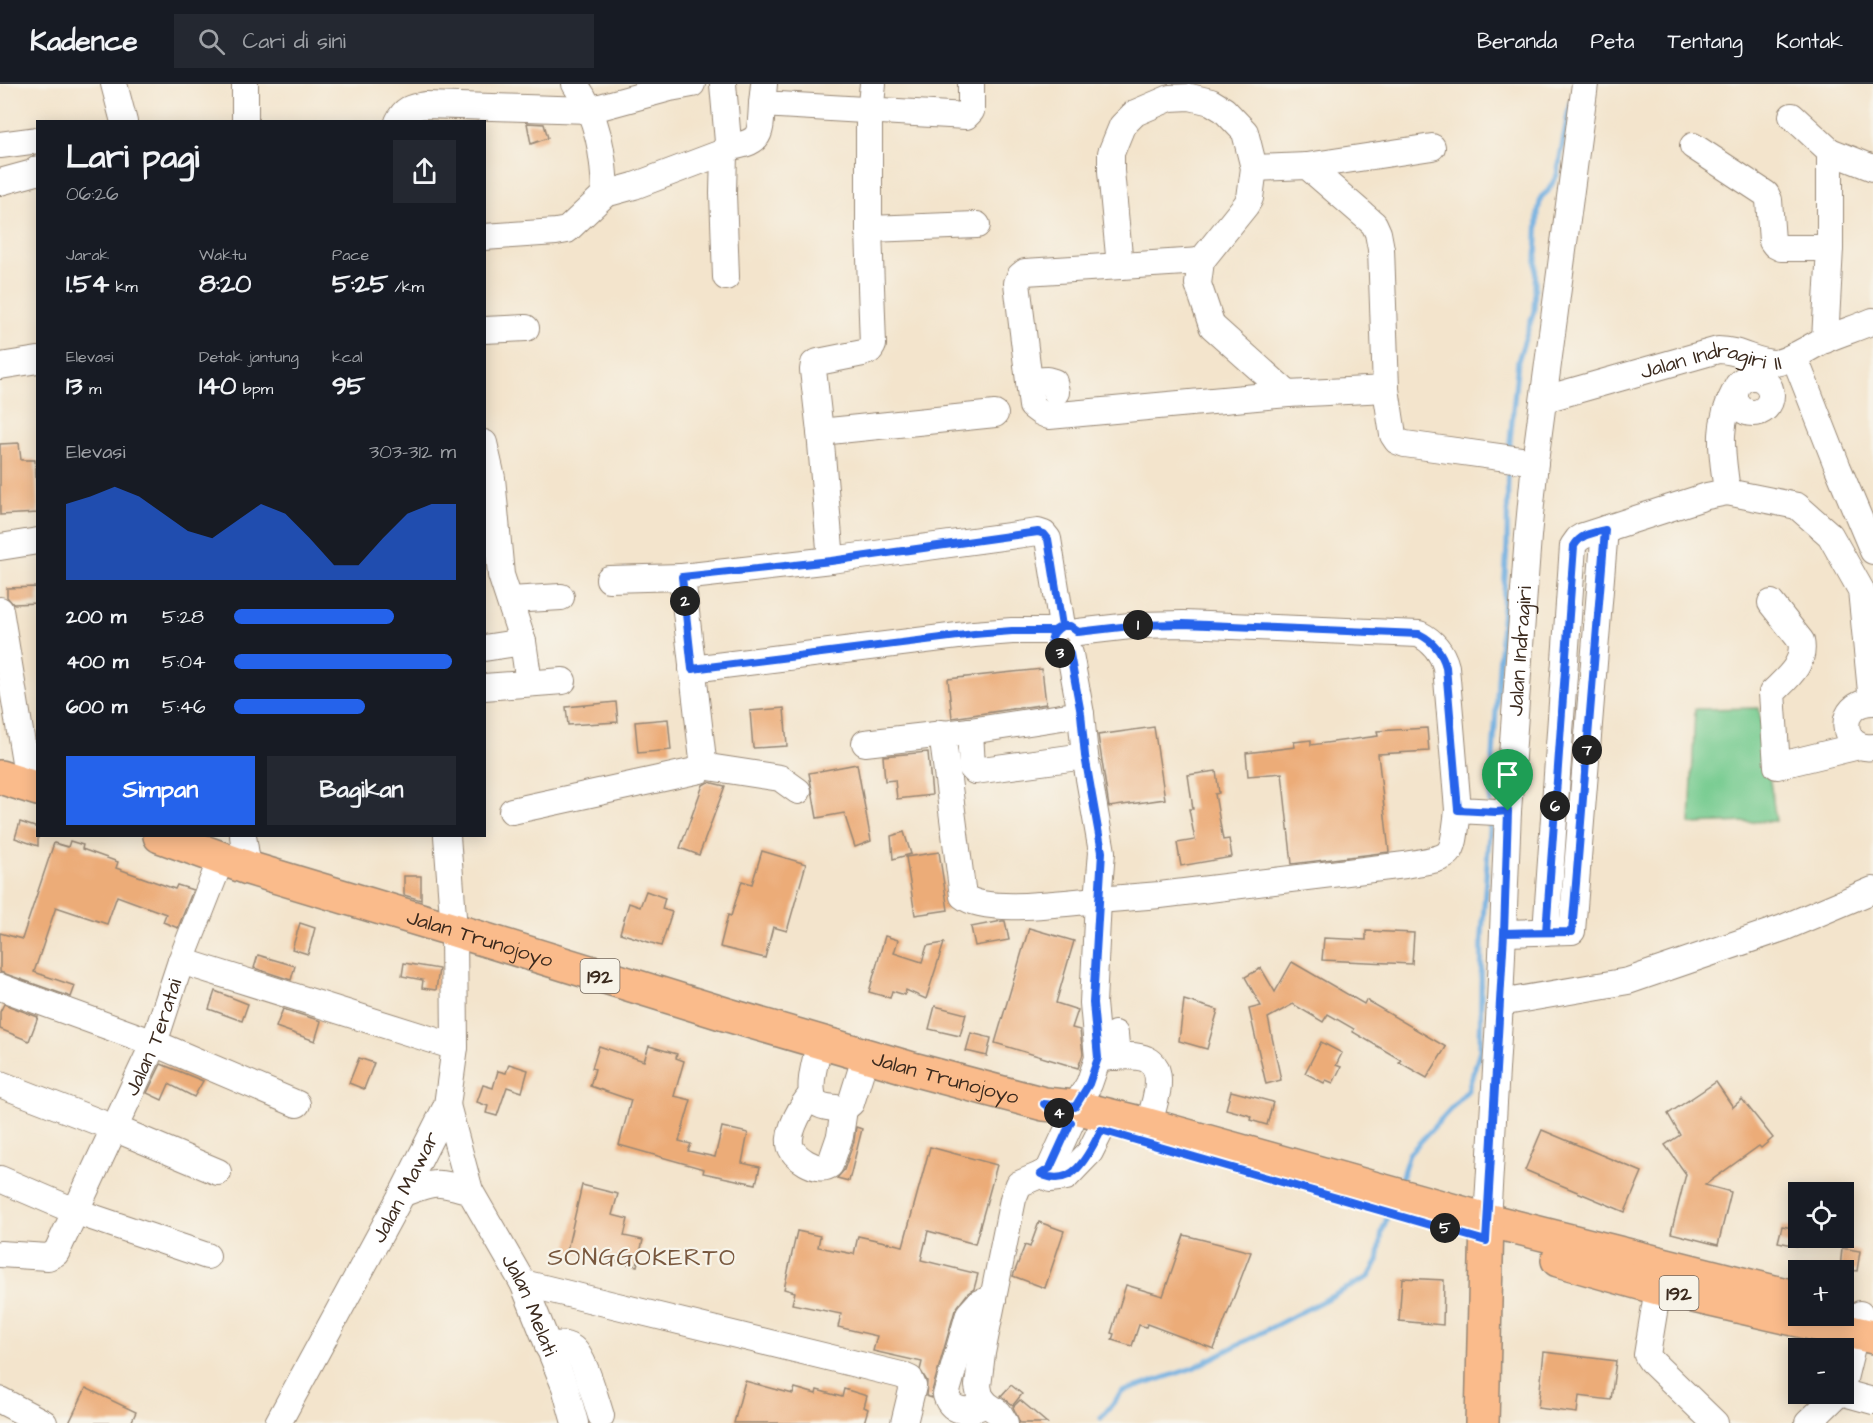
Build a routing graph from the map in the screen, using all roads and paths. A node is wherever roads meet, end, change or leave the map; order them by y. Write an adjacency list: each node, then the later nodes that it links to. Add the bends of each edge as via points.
1 (114, 84): 13 (street)
2 (245, 84): 14 (street)
3 (575, 84): 11 (street)
4 (692, 84): 11 (street)
5 (723, 84): 20 (street)
6 (873, 84): 10 (street)
7 (971, 84): 10 (street, via 971,111 966,116)
8 (1588, 86): 47 (street, Jalan Indragiri)
9 (763, 94): 10 (street); 20 (street, via 757,137 749,144)
10 (871, 109): 29 (street)
11 (589, 110): 15 (street, via 425,105 410,107); 27 (street, via 604,159)
12 (1792, 116): 21 (street)
13 (123, 120)
14 (245, 120)
15 (399, 120)
16 (36, 140): 17 (street)
17 (0, 146)
18 (1694, 146): 31 (street, via 1766,194 1775,245)
19 (1432, 147): 22 (street)
20 (726, 150): 27 (street); 34 (street)
21 (1830, 151): 24 (street); 31 (street)
22 (1307, 166): 23 (street); 43 (street, via 1374,224 1378,233)
23 (1254, 168): 32 (street, via 1246,205); 33 (street, via 1245,132 1211,102 1170,98 1134,113 1122,126 1111,153)
24 (1873, 168)
25 (36, 171): 26 (street)
26 (0, 182)
27 (605, 194): 30 (street, via 567,230)
28 (977, 225): 29 (street)
29 (869, 229): 49 (street, via 873,345 863,353 814,364)
30 (486, 237)
31 (1830, 248): 38 (street)
32 (1200, 261): 33 (street); 46 (street, via 1198,284 1212,327)
33 (1120, 266): 42 (street, via 1025,272 1020,276 1017,283)
34 (726, 277)
35 (1873, 321): 38 (street, Jalan Indragiri II)
36 (526, 328): 37 (street)
37 (486, 330)
38 (1826, 339): 39 (street, Jalan Indragiri II)
39 (1794, 356): 47 (street, Jalan Indragiri II, via 1772,363 1728,350 1706,352); 56 (street)
40 (36, 360): 41 (street)
41 (0, 366)
42 (1029, 381): 44 (street, via 1054,382); 46 (street, via 1032,406 1049,416)
43 (1386, 389): 46 (street); 51 (street, via 1397,441)
44 (1056, 392)
45 (1734, 393): 52 (street, via 1726,408 1721,436)
46 (1288, 394)
47 (1545, 399): 51 (street, Jalan Indragiri)
48 (995, 414): 49 (street)
49 (820, 432): 57 (street)
50 (486, 452): 61 (street, via 501,576)
51 (1518, 459): 85 (street, Jalan Indragiri, via 1528,536)
52 (1727, 492): 53 (street); 71 (street, via 1797,506 1830,535 1861,590)
53 (1605, 530): 81 (street, via 1583,536 1574,546); 82 (street)
54 (36, 541): 55 (street)
55 (0, 547)
56 (1873, 551)
57 (831, 561): 58 (street); 64 (street, via 1038,532 1048,539)
58 (682, 577): 59 (street); 67 (street)
59 (609, 579)
60 (561, 597): 61 (street)
61 (510, 600): 65 (street)
62 (1771, 603): 76 (street, via 1802,646 1796,669 1772,693 1778,777)
63 (0, 610): 79 (street)
64 (1066, 636): 67 (street, via 1012,631 982,633); 72 (street); 84 (street, via 1139,625 1183,624 1419,634 1439,650 1446,667)
65 (523, 642): 66 (street); 69 (street)
66 (486, 648)
67 (692, 669): 78 (street)
68 (563, 681): 69 (street)
69 (529, 683): 70 (street)
70 (486, 687)
71 (1872, 702): 76 (street, via 1861,703 1847,718 1850,739)
72 (1081, 714): 73 (street); 77 (street)
73 (970, 731): 74 (street); 77 (street, via 975,771)
74 (942, 733): 75 (street); 90 (street, via 963,896 998,907)
75 (865, 744)
76 (1866, 747)
77 (1085, 756): 90 (street, via 1102,852)
78 (702, 766): 80 (street, via 780,778); 83 (street, via 700,770)
79 (22, 784)
80 (798, 791)
81 (1556, 792): 82 (street); 92 (street)
82 (1583, 794): 92 (street, via 1572,931)
83 (512, 811)
84 (1460, 811): 85 (street); 90 (street, via 1452,851 1438,859)
85 (1502, 811): 93 (street, Jalan Indragiri)
86 (164, 837): 88 (main road, Jalan Trunojoyo / 192)
87 (447, 837): 91 (street, Jalan Mawar)
88 (237, 854): 91 (main road, Jalan Trunojoyo / 192); 94 (street, Jalan Teratai)
89 (1873, 890): 96 (street, via 1784,928 1628,981)
90 (1098, 900): 100 (street, via 1093,1003)
91 (454, 930): 97 (main road, Jalan Trunojoyo / 192); 99 (street, Jalan Mawar)
92 (1546, 932): 93 (street)
93 (1504, 933): 96 (street, Jalan Indragiri)
94 (181, 961): 98 (street, Jalan Teratai); 99 (street)
95 (0, 987): 98 (street)
96 (1500, 1003): 116 (street, Jalan Indragiri)
97 (820, 1042): 101 (main road, Jalan Trunojoyo / 192); 103 (street)
98 (154, 1043): 104 (street); 109 (street, Jalan Teratai)
99 (455, 1047): 105 (street, Jalan Mawar)
100 (1110, 1050): 107 (street); 108 (street, via 1152,1063 1158,1083)
101 (866, 1055): 106 (street, via 851,1103); 107 (main road, Jalan Trunojoyo / 192)
102 (0, 1084): 109 (street)
103 (812, 1094): 106 (street, via 816,1102); 106 (street, via 798,1113 789,1140 796,1156 808,1163 821,1168 830,1165)
104 (297, 1104)
105 (447, 1106): 112 (street, Jalan Melati); 113 (street, Jalan Mawar)
106 (844, 1108)
107 (1073, 1116): 108 (main road, Jalan Trunojoyo / 192); 114 (main road, Jalan Trunojoyo / 192); 134 (street, via 1090,1152 1065,1178 1050,1179 1041,1174 1019,1184 993,1299 970,1351 980,1396)
108 (1148, 1125): 114 (main road, Jalan Trunojoyo / 192)
109 (114, 1128): 110 (street); 115 (street, Jalan Teratai)
110 (218, 1172)
111 (0, 1179): 115 (street)
112 (470, 1191): 113 (street, via 433,1183); 119 (street, Jalan Melati)
113 (402, 1194): 131 (street, Jalan Mawar)
114 (1395, 1203): 116 (main road, Jalan Trunojoyo / 192)
115 (77, 1212): 117 (street, Jalan Teratai, via 52,1256); 118 (street)
116 (1487, 1230): 120 (main road, 192); 121 (main road, 192); 135 (main road)
117 (0, 1254)
118 (207, 1256)
119 (523, 1283): 124 (street, Jalan Melati); 133 (street, via 901,1375 910,1379 913,1386)
120 (1658, 1288): 122 (main road, 192); 136 (street, via 1647,1355)
121 (1788, 1296)
122 (1861, 1322): 123 (street)
123 (1854, 1345)
124 (549, 1347): 129 (street, via 562,1344 577,1353); 132 (street, Jalan Melati)
125 (1854, 1396): 127 (street)
126 (0, 1400): 130 (street)
127 (1873, 1401)
128 (1828, 1404): 137 (street)
129 (601, 1416)
130 (44, 1423)
131 (278, 1423)
132 (575, 1423)
133 (904, 1423)
134 (1005, 1423)
135 (1482, 1423)
136 (1715, 1423)
137 (1808, 1423)

